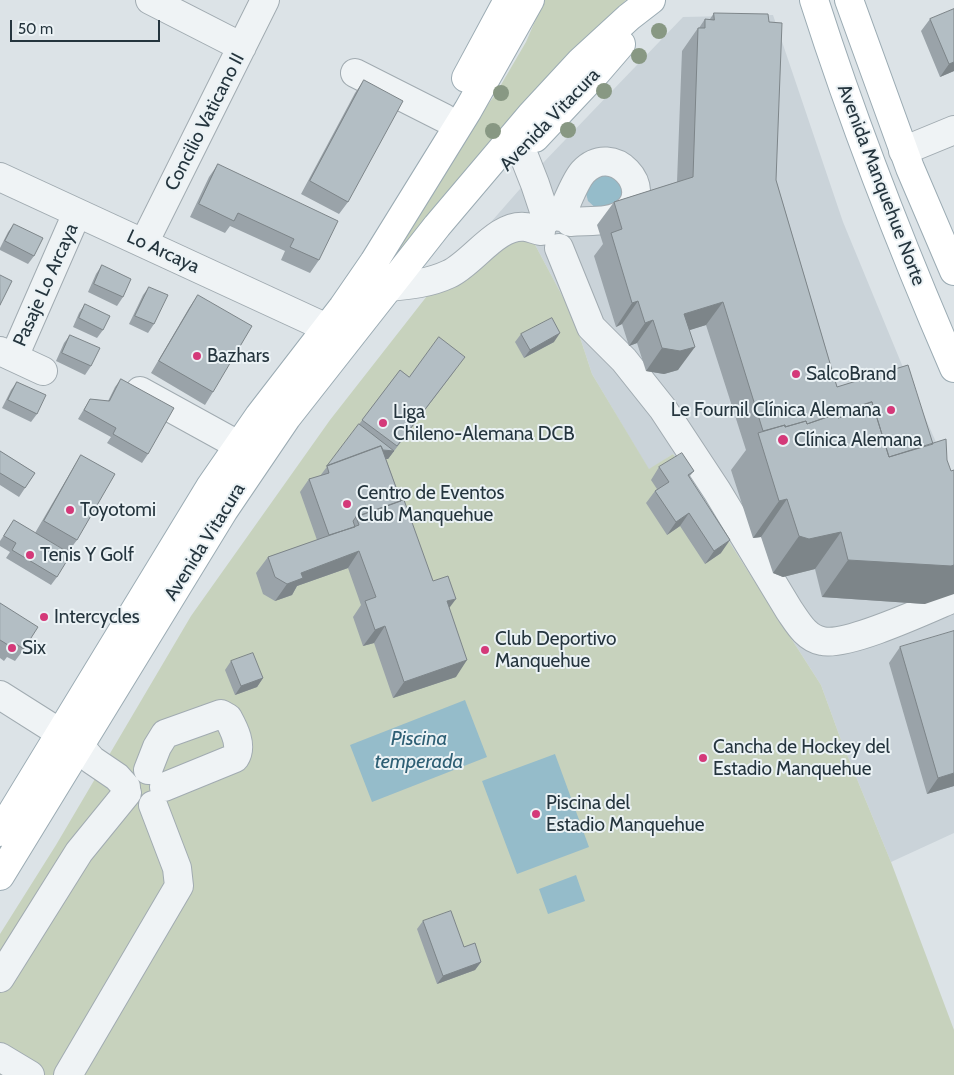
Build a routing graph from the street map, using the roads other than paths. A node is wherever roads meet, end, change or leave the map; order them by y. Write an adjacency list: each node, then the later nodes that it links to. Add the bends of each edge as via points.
1 (150, 0): 9 (street)
2 (265, 0): 9 (street, Concilio Vaticano II)
3 (508, 0): 12 (main road, Avenida Vitacura)
4 (530, 0): 17 (main road, Avenida Vitacura)
5 (652, 0): 14 (main road, Avenida Vitacura, via 610,57); 19 (main road, Avenida Vitacura, via 568,74)
6 (798, 0): 10 (main road)
7 (814, 0): 10 (main road, Avenida Manquehue Norte)
8 (854, 4): 15 (main road, Avenida Manquehue Norte)
9 (242, 46): 21 (street, Concilio Vaticano II)
10 (830, 50): 26 (main road, Avenida Manquehue Norte, via 890,216)
11 (355, 73): 12 (street)
12 (444, 118): 17 (main road, Avenida Vitacura)
13 (954, 130): 15 (street)
14 (522, 151): 19 (main road, Avenida Vitacura); 20 (street)
15 (903, 151): 22 (main road, Avenida Manquehue Norte)
16 (0, 177): 18 (street, Lo Arcaya)
17 (417, 191): 24 (main road, Avenida Vitacura, via 369,270)
18 (78, 212): 21 (street, Lo Arcaya); 25 (street, Pasaje Lo Arcaya)
19 (436, 226): 23 (main road, Avenida Vitacura)
20 (555, 228): 23 (street, via 514,228 499,235 450,274 421,284); 30 (street, via 590,327 624,360 663,409 801,628 821,641 832,642 862,635)
21 (144, 243): 24 (street, Lo Arcaya)
22 (954, 271)
23 (389, 287): 32 (main road, Avenida Vitacura, via 256,461)
24 (327, 328): 29 (main road, Avenida Vitacura)
25 (7, 354): 27 (street, Pasaje Lo Arcaya)
26 (954, 368)
27 (43, 371)
28 (123, 382): 29 (street)
29 (238, 445): 32 (main road, Avenida Vitacura, via 182,530)
30 (954, 598)
31 (0, 695): 32 (street)
32 (70, 738): 33 (street, via 97,750); 34 (main road, Avenida Vitacura); 36 (main road, Avenida Vitacura)
33 (143, 786): 35 (street); 41 (street, via 177,868 179,886)
34 (0, 832)
35 (93, 835): 37 (street, via 81,869); 38 (street)
36 (0, 876)
37 (57, 912)
38 (0, 978)
39 (0, 1057): 40 (street)
40 (30, 1075)
41 (68, 1075)

